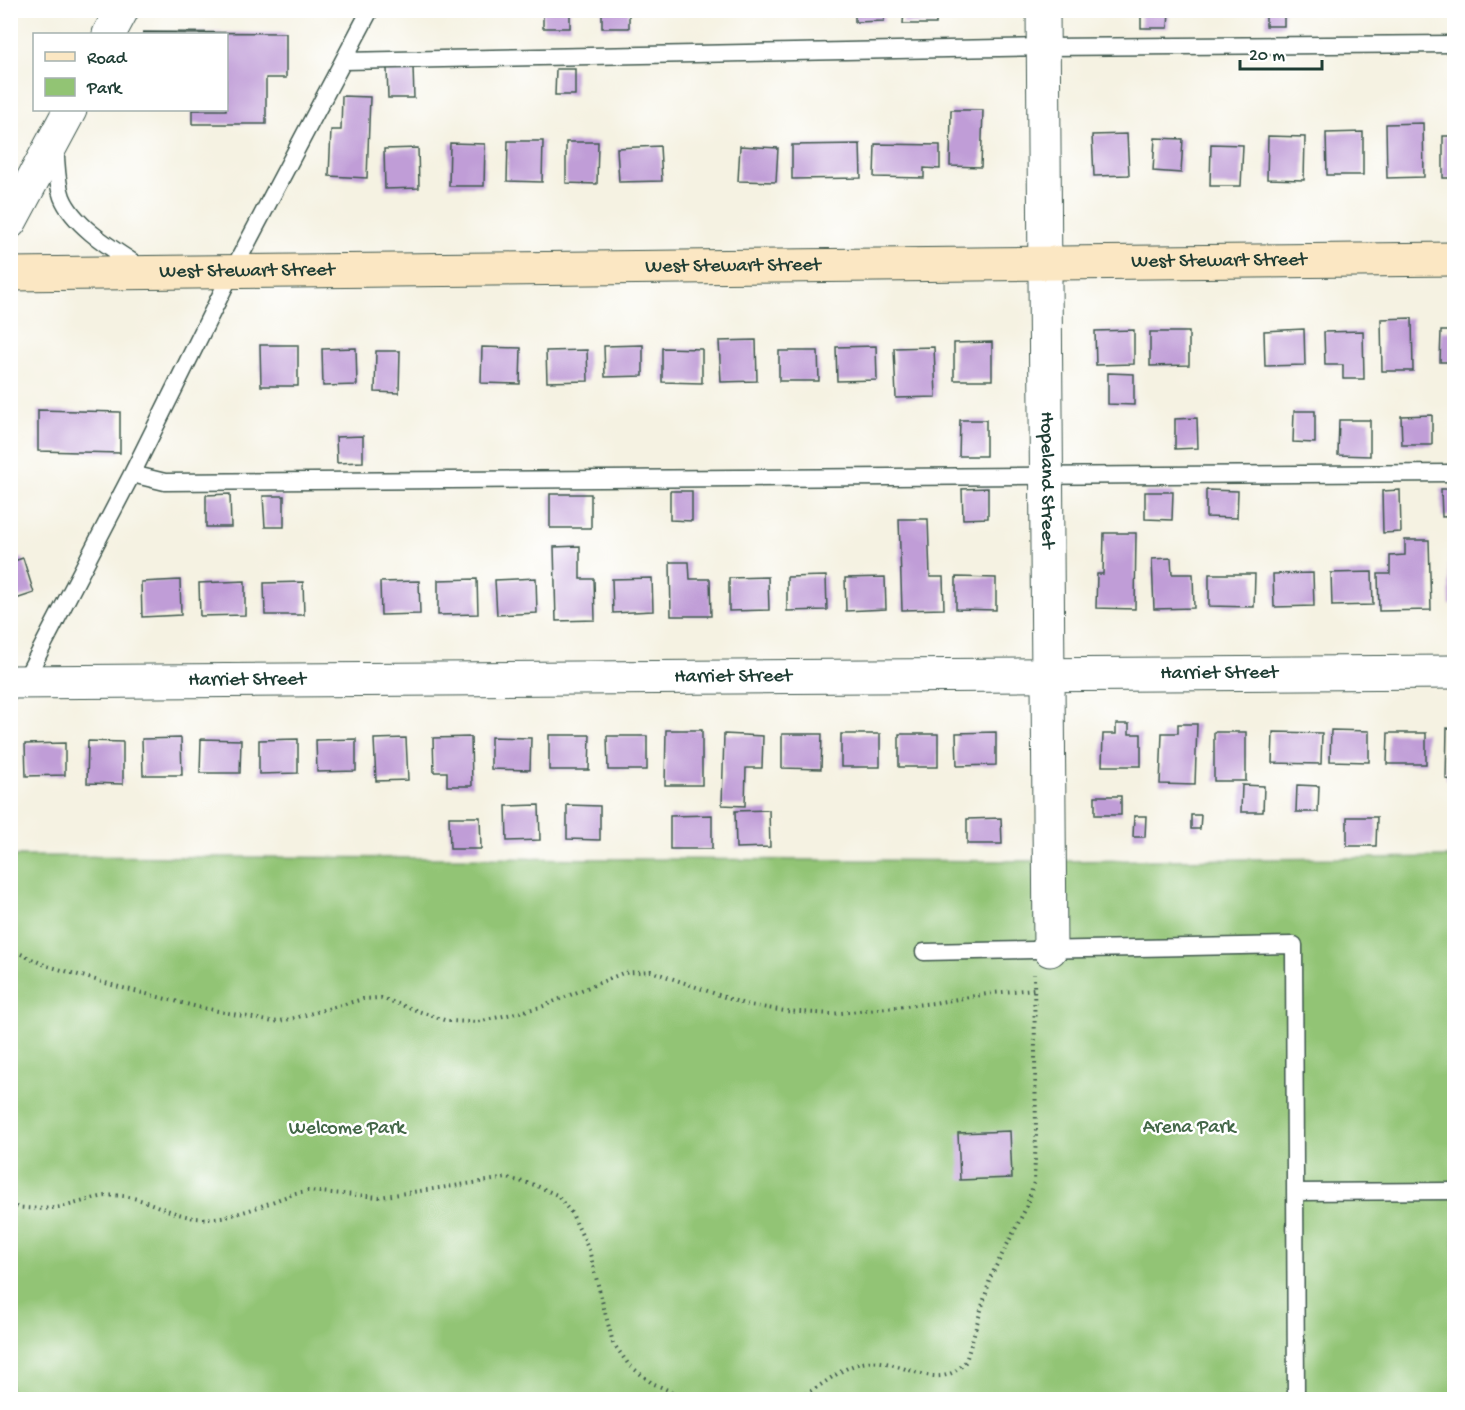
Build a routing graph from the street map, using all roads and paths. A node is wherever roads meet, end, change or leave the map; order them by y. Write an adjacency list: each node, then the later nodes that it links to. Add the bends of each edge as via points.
1 (122, 10): 4 (street)
2 (370, 10): 7 (lane)
3 (1043, 10): 6 (street, Hopeland Street)
4 (110, 33)
5 (1455, 44): 6 (lane)
6 (1044, 47): 7 (lane); 12 (street, Hopeland Street)
7 (344, 61): 13 (lane)
8 (69, 111): 9 (street)
9 (54, 140): 10 (street); 14 (lane, via 59,187 66,205 89,232)
10 (10, 222)
11 (1455, 259): 12 (main road, West Stewart Street)
12 (1045, 262): 13 (main road, West Stewart Street); 18 (street, Hopeland Street)
13 (233, 270): 14 (main road, West Stewart Street); 17 (lane)
14 (148, 272): 15 (main road, West Stewart Street)
15 (10, 274)
16 (1455, 473): 18 (lane)
17 (132, 474): 18 (lane, via 165,482); 21 (lane)
18 (1046, 474): 20 (street, Hopeland Street)
19 (1455, 672): 20 (street, Harriet Street)
20 (1048, 675): 21 (street, Harriet Street); 23 (street, Hopeland Street)
21 (17, 682)
22 (10, 949): 25 (path, via 45,965 119,987 273,1022 381,998 447,1021 478,1022 541,1007 623,972 651,971 744,1004 831,1014)
23 (1042, 950): 24 (lane); 25 (path); 27 (lane, via 1294,945)
24 (924, 952)
25 (1034, 989): 30 (path, via 1034,1182 1026,1208 991,1276 966,1361 945,1377 867,1361 805,1395)
26 (1455, 1191): 27 (lane)
27 (1295, 1192): 31 (lane)
28 (10, 1206): 29 (path, via 62,1207 106,1196 127,1196 206,1219 229,1216 307,1191 380,1197 507,1178 535,1185 557,1196 572,1214 589,1250 614,1343 630,1365 652,1383 679,1395)
29 (704, 1400)
30 (788, 1400)
31 (1296, 1400)

